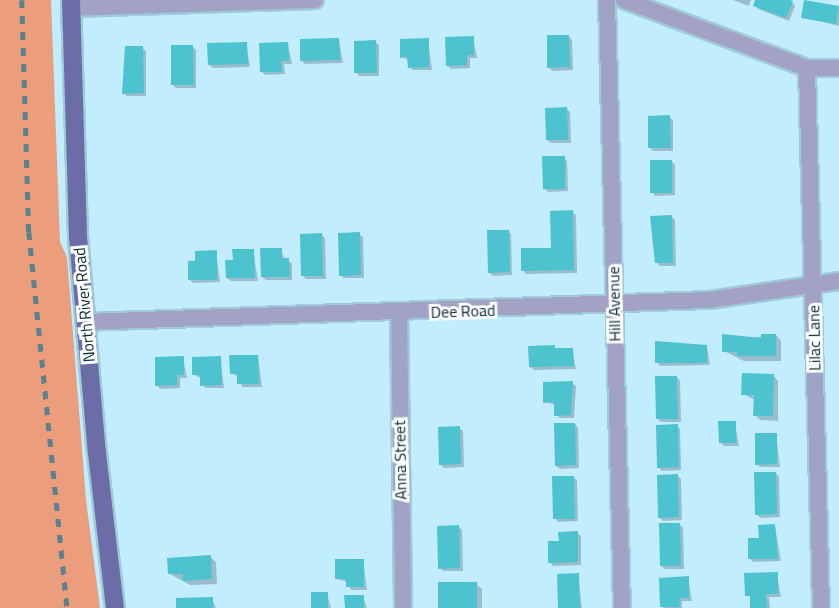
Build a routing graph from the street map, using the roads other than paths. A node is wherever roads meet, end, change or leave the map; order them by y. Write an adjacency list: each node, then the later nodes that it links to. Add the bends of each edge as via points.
1 (315, 0): 4 (street)
2 (607, 0): 10 (street, Hill Avenue)
3 (624, 0): 6 (street)
4 (201, 1): 5 (street)
5 (71, 4): 12 (main road, North River Road, via 74,151)
6 (807, 68): 7 (street); 9 (street, Lilac Lane)
7 (839, 68)
8 (839, 281): 9 (street, Dee Road)
9 (813, 284): 10 (street, Dee Road, via 710,300); 16 (street, Lilac Lane)
10 (614, 305): 11 (street, Dee Road); 15 (street, Hill Avenue)
11 (399, 313): 12 (street, Dee Road); 14 (street, Anna Street)
12 (85, 322): 13 (main road, North River Road)
13 (116, 608)
14 (403, 608)
15 (622, 608)
16 (821, 608)

